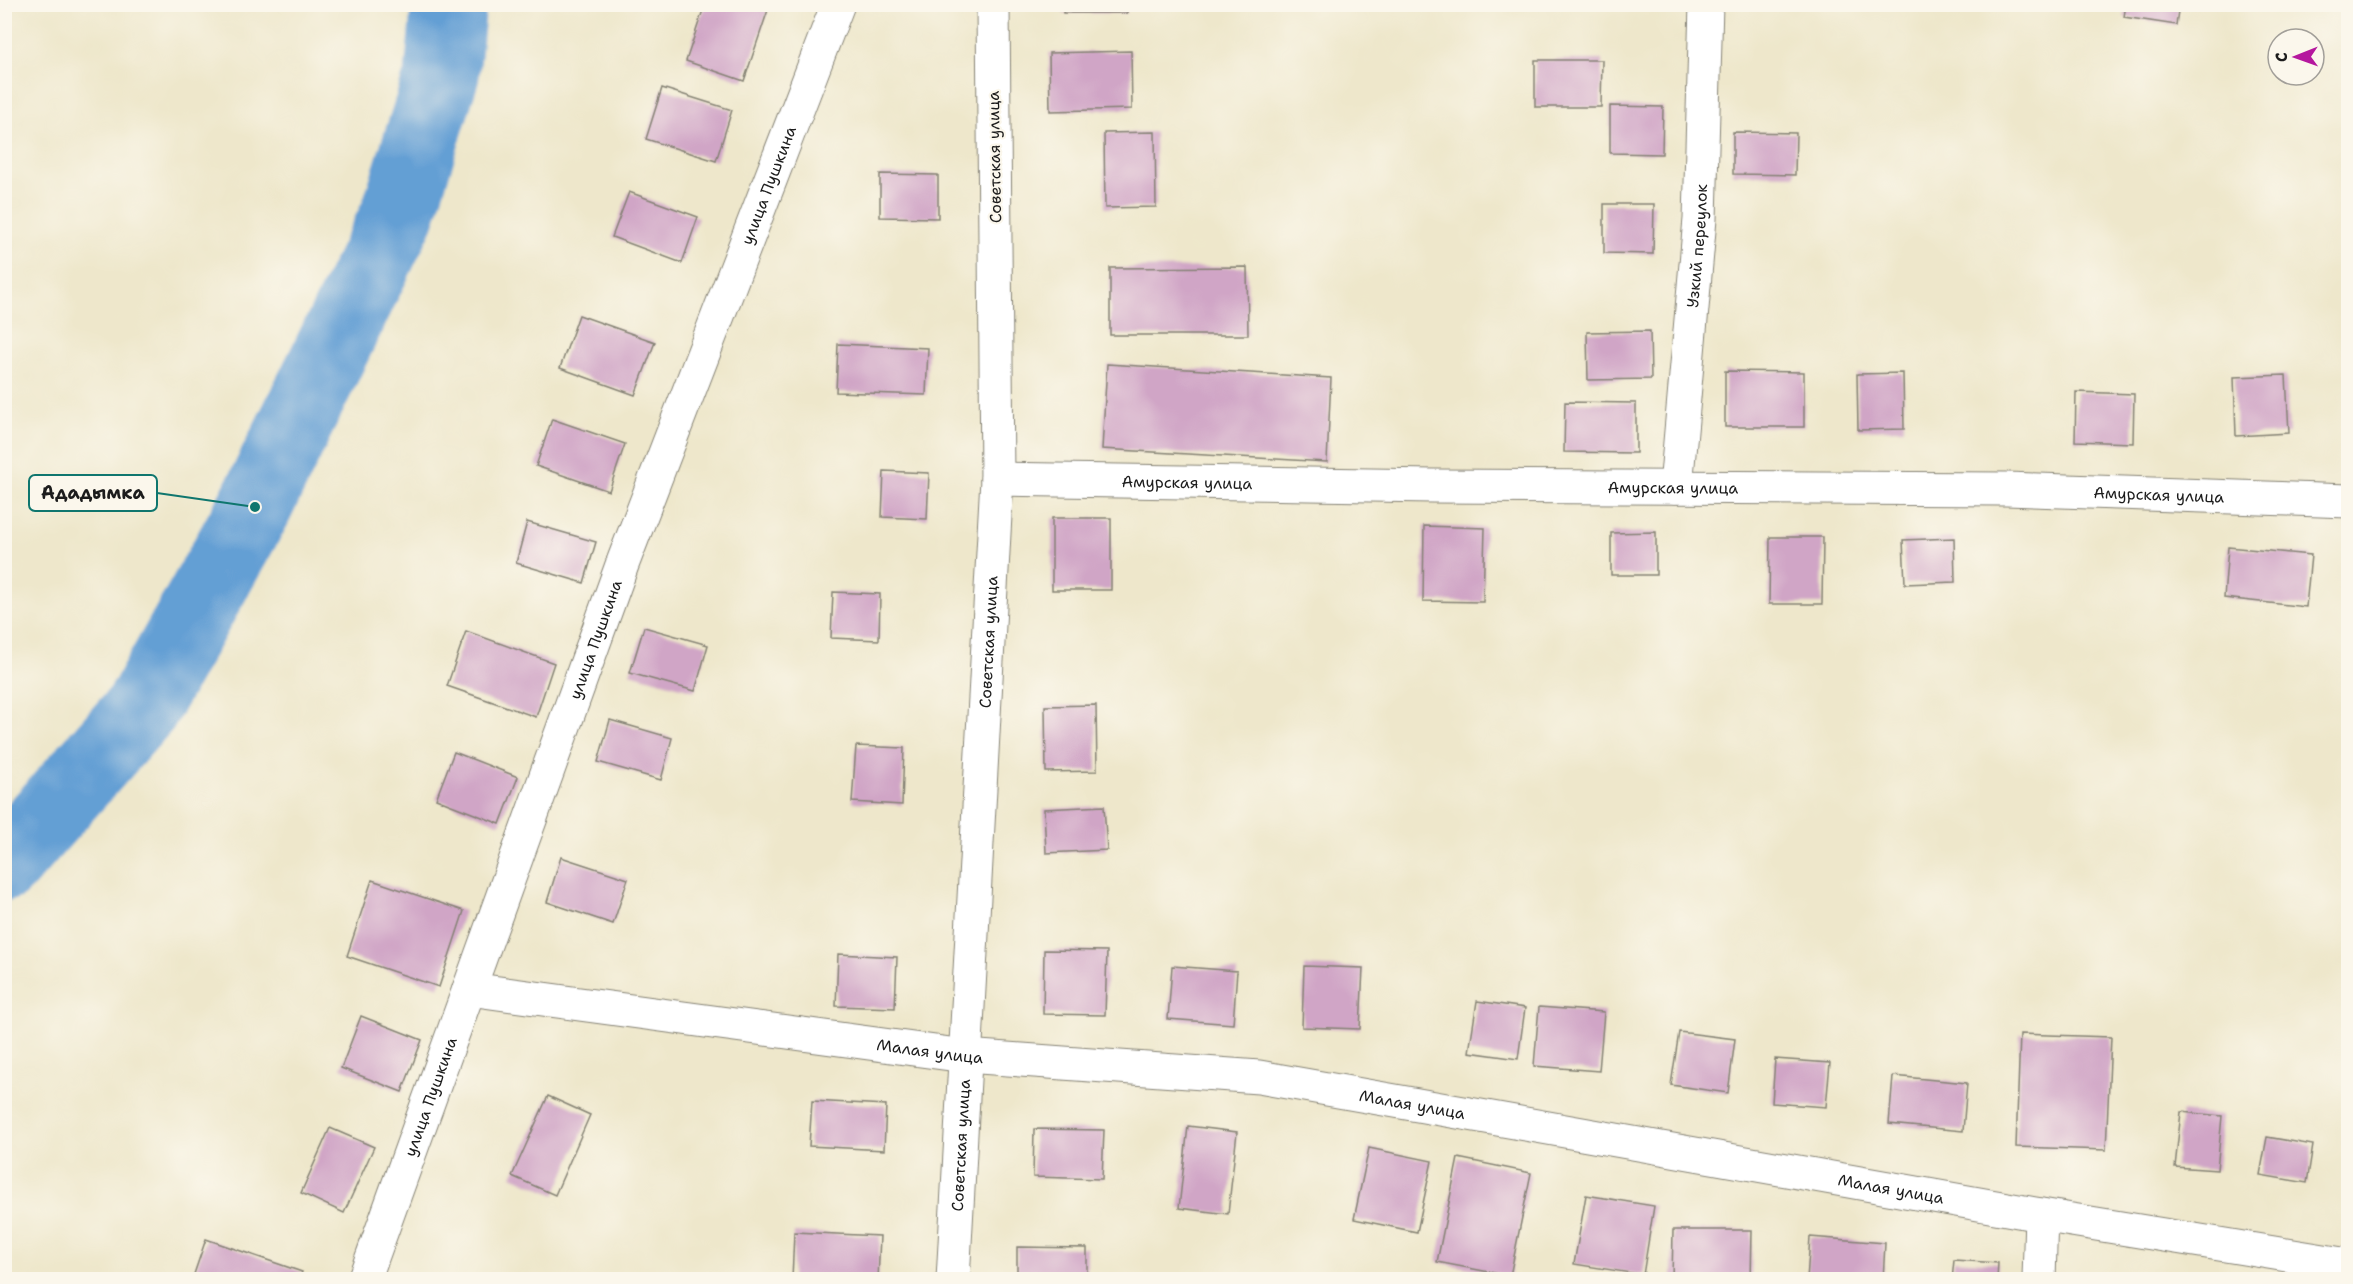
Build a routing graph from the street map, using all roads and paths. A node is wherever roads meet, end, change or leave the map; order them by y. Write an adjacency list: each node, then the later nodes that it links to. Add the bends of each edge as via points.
1 (838, 4): 7 (street, улица Пушкина, via 622,565)
2 (993, 4): 4 (street, Советская улица)
3 (1706, 4): 5 (street, Узкий переулок, via 1700,219)
4 (997, 479): 5 (street, Амурская улица); 8 (street, Советская улица)
5 (1676, 487): 6 (street, Амурская улица, via 2007,489)
6 (2349, 501)
7 (469, 989): 8 (street, Малая улица); 11 (street, улица Пушкина)
8 (965, 1056): 9 (street, Малая улица, via 1259,1077); 12 (street, Советская улица)
9 (2042, 1215): 10 (street, Малая улица); 13 (street)
10 (2349, 1265)
11 (364, 1280)
12 (953, 1280)
13 (2039, 1280)

